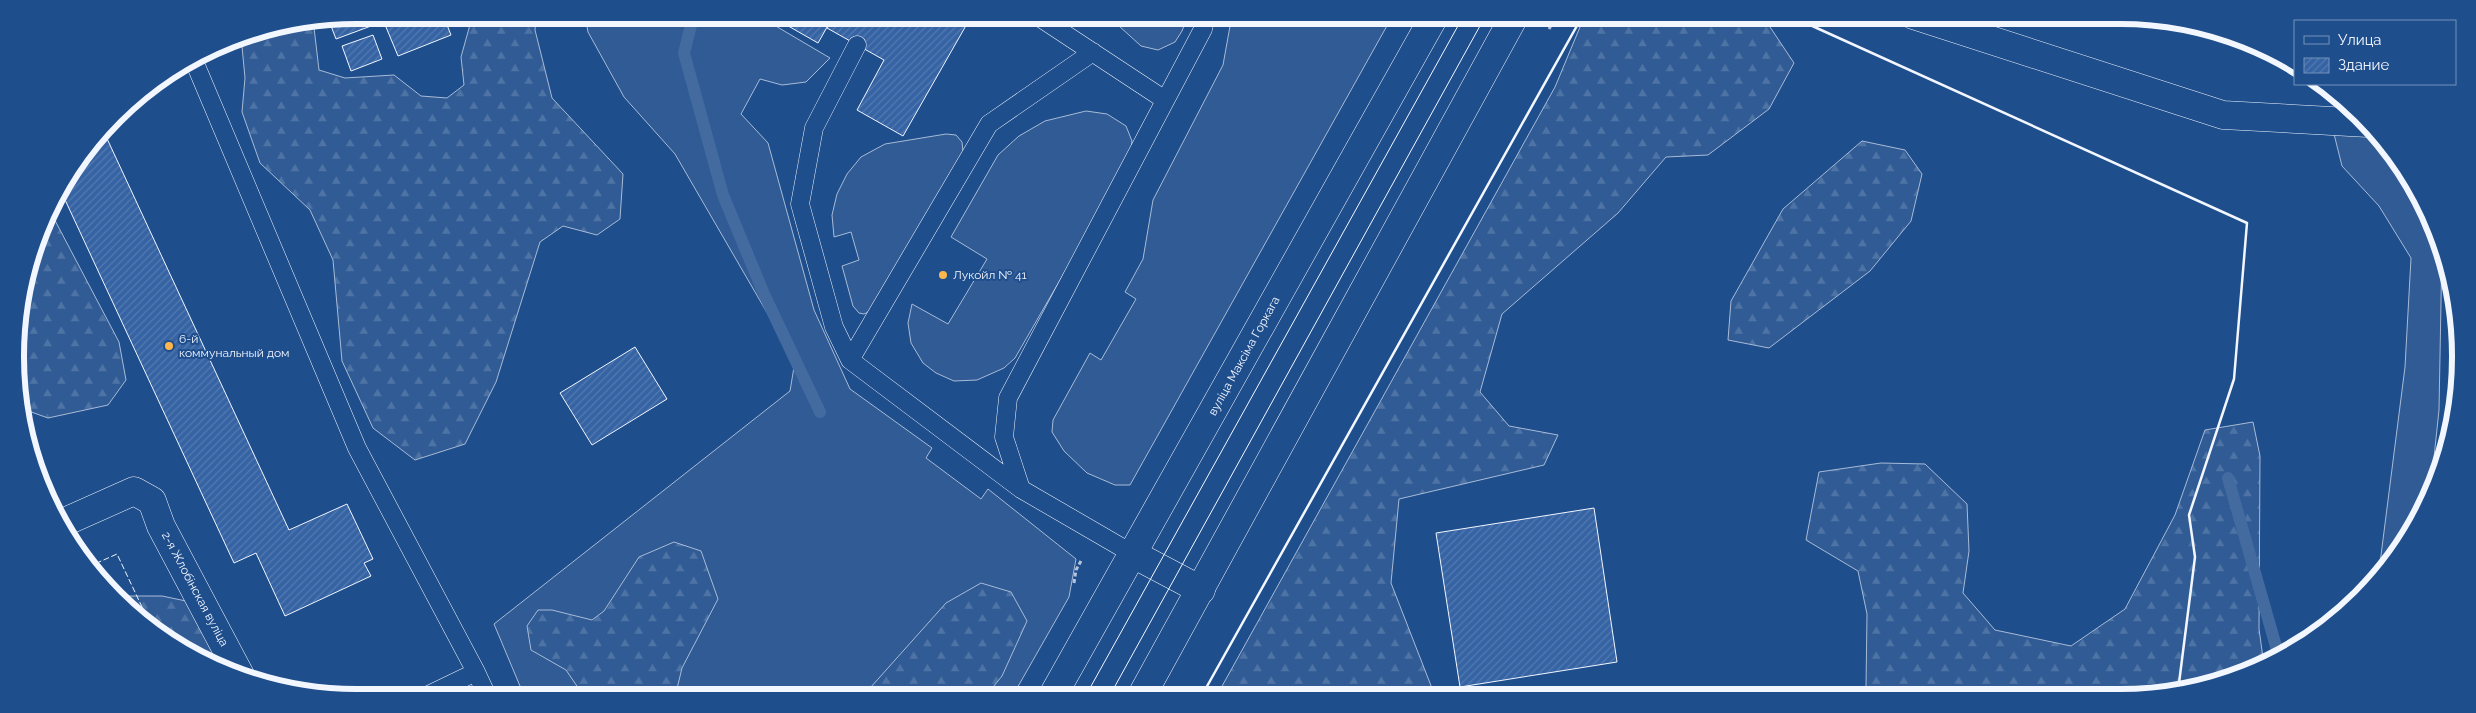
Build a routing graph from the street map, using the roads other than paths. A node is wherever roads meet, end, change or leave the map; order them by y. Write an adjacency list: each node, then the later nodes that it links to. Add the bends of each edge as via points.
1 (1050, 24): 7 (lane)
2 (1204, 24): 9 (lane)
3 (1430, 24): 14 (main road, вуліца Максіма Горкага)
4 (1510, 24): 15 (main road)
5 (1941, 24): 10 (main road, via 2223,115)
6 (857, 45): 11 (lane, via 814,128 800,204 834,327)
7 (1093, 52): 9 (lane); 11 (lane, via 989,124)
8 (196, 65): 17 (lane, via 357,448)
9 (1165, 100): 12 (lane, via 1008,398 1004,437)
10 (2356, 122)
11 (850, 360): 12 (lane)
12 (1021, 489): 14 (lane)
13 (67, 521): 16 (main road, 2-я Жлобінская вуліца, via 134,491 152,500 161,526)
14 (1133, 554): 15 (main road); 20 (main road, вуліца Максіма Горкага)
15 (1200, 590): 21 (main road)
16 (235, 666)
17 (476, 672): 18 (lane); 19 (lane)
18 (441, 689)
19 (484, 689)
20 (1057, 689)
21 (1145, 689)

